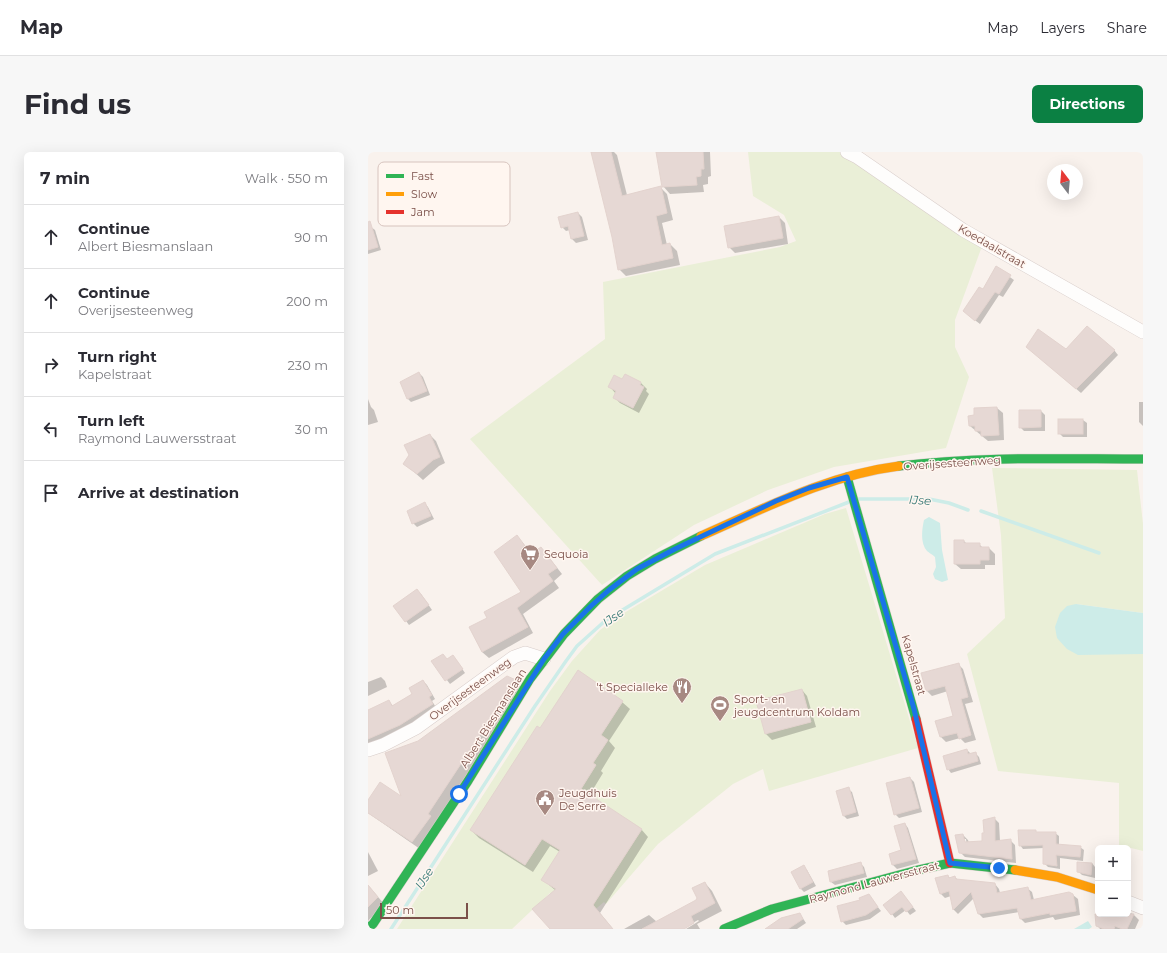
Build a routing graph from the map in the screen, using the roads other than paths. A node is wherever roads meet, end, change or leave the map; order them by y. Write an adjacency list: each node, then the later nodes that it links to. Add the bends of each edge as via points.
1 (847, 152): 2 (street, Koedaalstraat, via 963,230)
2 (1143, 332)
3 (1143, 459): 4 (main road, Overijsesteenweg, via 929,462 884,468)
4 (847, 477): 5 (main road, Overijsesteenweg, via 776,501 637,569 591,606 563,634); 7 (main road, Kapelstraat, via 914,709)
5 (544, 659): 6 (street, Overijsesteenweg, via 525,653 514,657 416,728); 11 (main road, Albert Biesmanslaan, via 374,924)
6 (368, 750)
7 (950, 863): 8 (main road, Raymond Lauwersstraat, via 1057,877); 12 (main road, Raymond Lauwersstraat, via 772,909)
8 (1095, 889)
9 (1131, 903): 10 (street)
10 (1143, 908)
11 (368, 928)
12 (724, 929)

